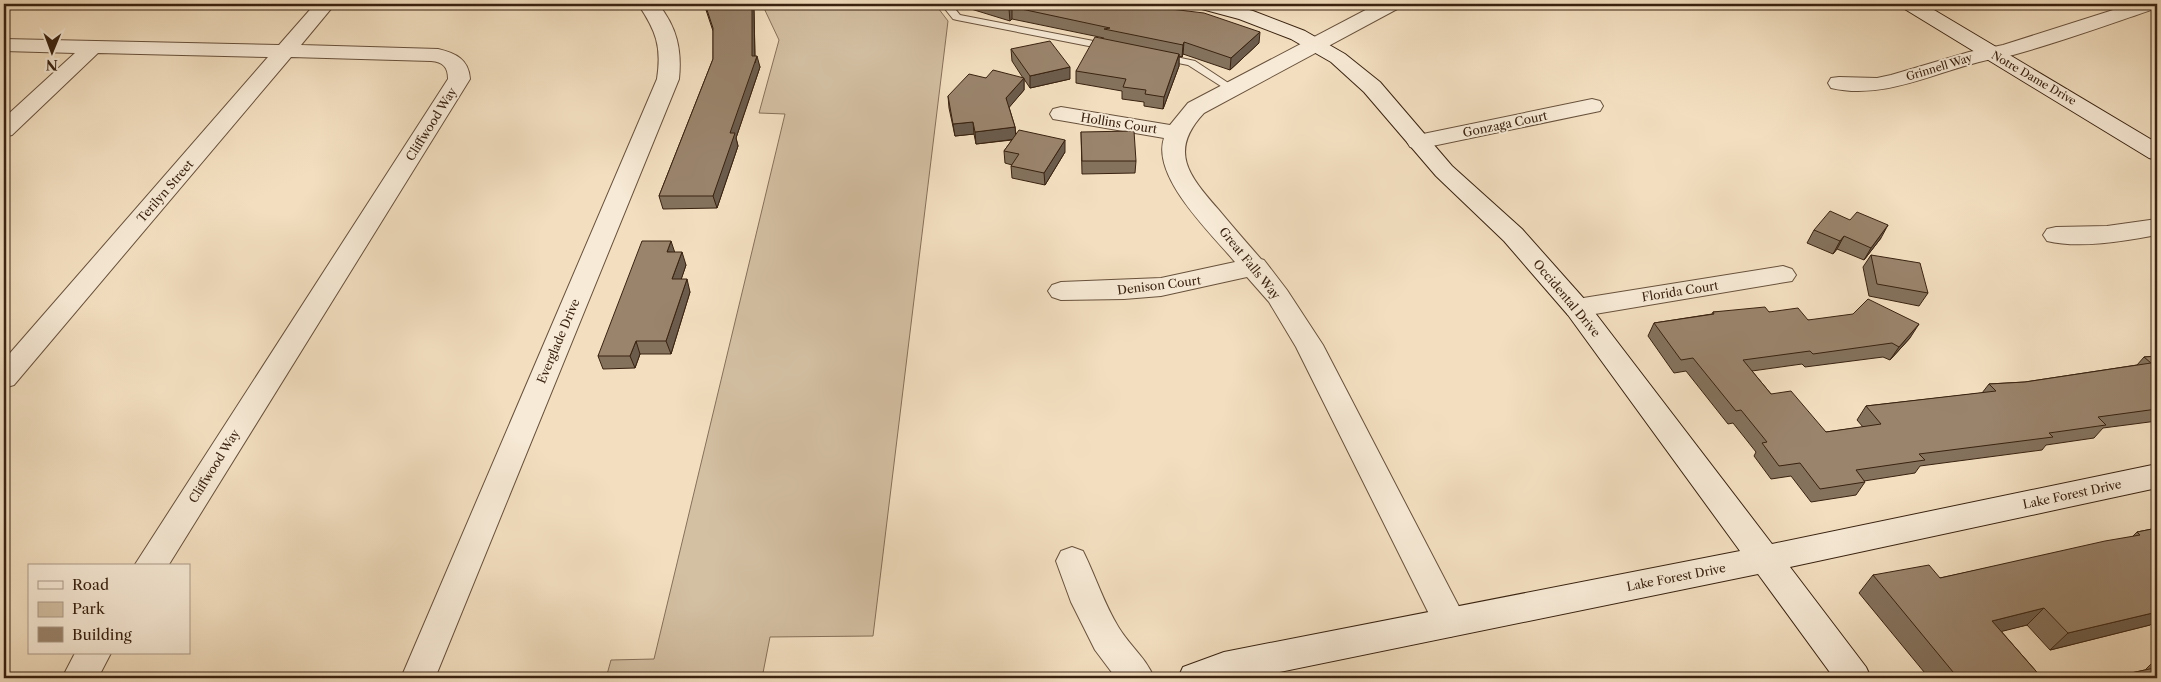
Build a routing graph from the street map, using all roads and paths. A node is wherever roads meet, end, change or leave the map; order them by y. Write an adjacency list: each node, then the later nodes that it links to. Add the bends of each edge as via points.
1 (325, 4): 12 (street, Terilyn Street)
2 (648, 4): 37 (street, Everglade Drive, via 665,28 670,44 668,79)
3 (946, 4): 11 (lane, via 957,17)
4 (1205, 4): 8 (street, Occidental Drive, via 1274,25)
5 (1392, 4): 8 (street, Great Falls Way)
6 (1910, 4): 13 (street, Notre Dame Drive)
7 (2135, 6): 13 (street, Grinnell Way)
8 (1316, 44): 16 (street, Great Falls Way); 21 (street, Occidental Drive, via 1372,87)
9 (4, 45): 10 (street, Cliffwood Way)
10 (93, 47): 12 (street, Cliffwood Way); 19 (street)
11 (1123, 49)
12 (285, 52): 29 (street, Terilyn Street); 33 (street, Cliffwood Way, via 436,55 456,63 460,70 459,79)
13 (1990, 53): 15 (street, Grinnell Way, via 1894,81); 22 (street, Notre Dame Drive)
14 (1152, 55): 16 (lane, via 1191,63)
15 (1839, 83)
16 (1231, 88): 20 (street, Great Falls Way, via 1196,108)
17 (1592, 106): 21 (street, Gonzaga Court)
18 (1061, 114): 20 (street, Hollins Court)
19 (4, 130)
20 (1176, 133): 25 (street, Great Falls Way, via 1172,150 1174,167 1183,184)
21 (1418, 142): 28 (street, Occidental Drive, via 1444,171 1513,235)
22 (2157, 153)
23 (2157, 228): 24 (street, via 2100,236)
24 (2056, 235)
25 (1254, 266): 27 (street, Denison Court, via 1160,287); 34 (street, Great Falls Way, via 1278,296 1309,345)
26 (1783, 275): 28 (street, Florida Court)
27 (1061, 291)
28 (1577, 308): 31 (street, Occidental Drive)
29 (4, 378)
30 (2157, 476): 31 (street, Lake Forest Drive)
31 (1766, 559): 34 (street, Lake Forest Drive); 40 (street, Occidental Drive)
32 (1072, 561): 38 (street, via 1107,639)
33 (151, 564)
34 (1450, 622): 39 (street, Lake Forest Drive, via 1224,668)
35 (93, 654): 36 (street)
36 (79, 678)
37 (418, 678)
38 (1137, 678)
39 (1195, 678)
40 (1854, 678)

